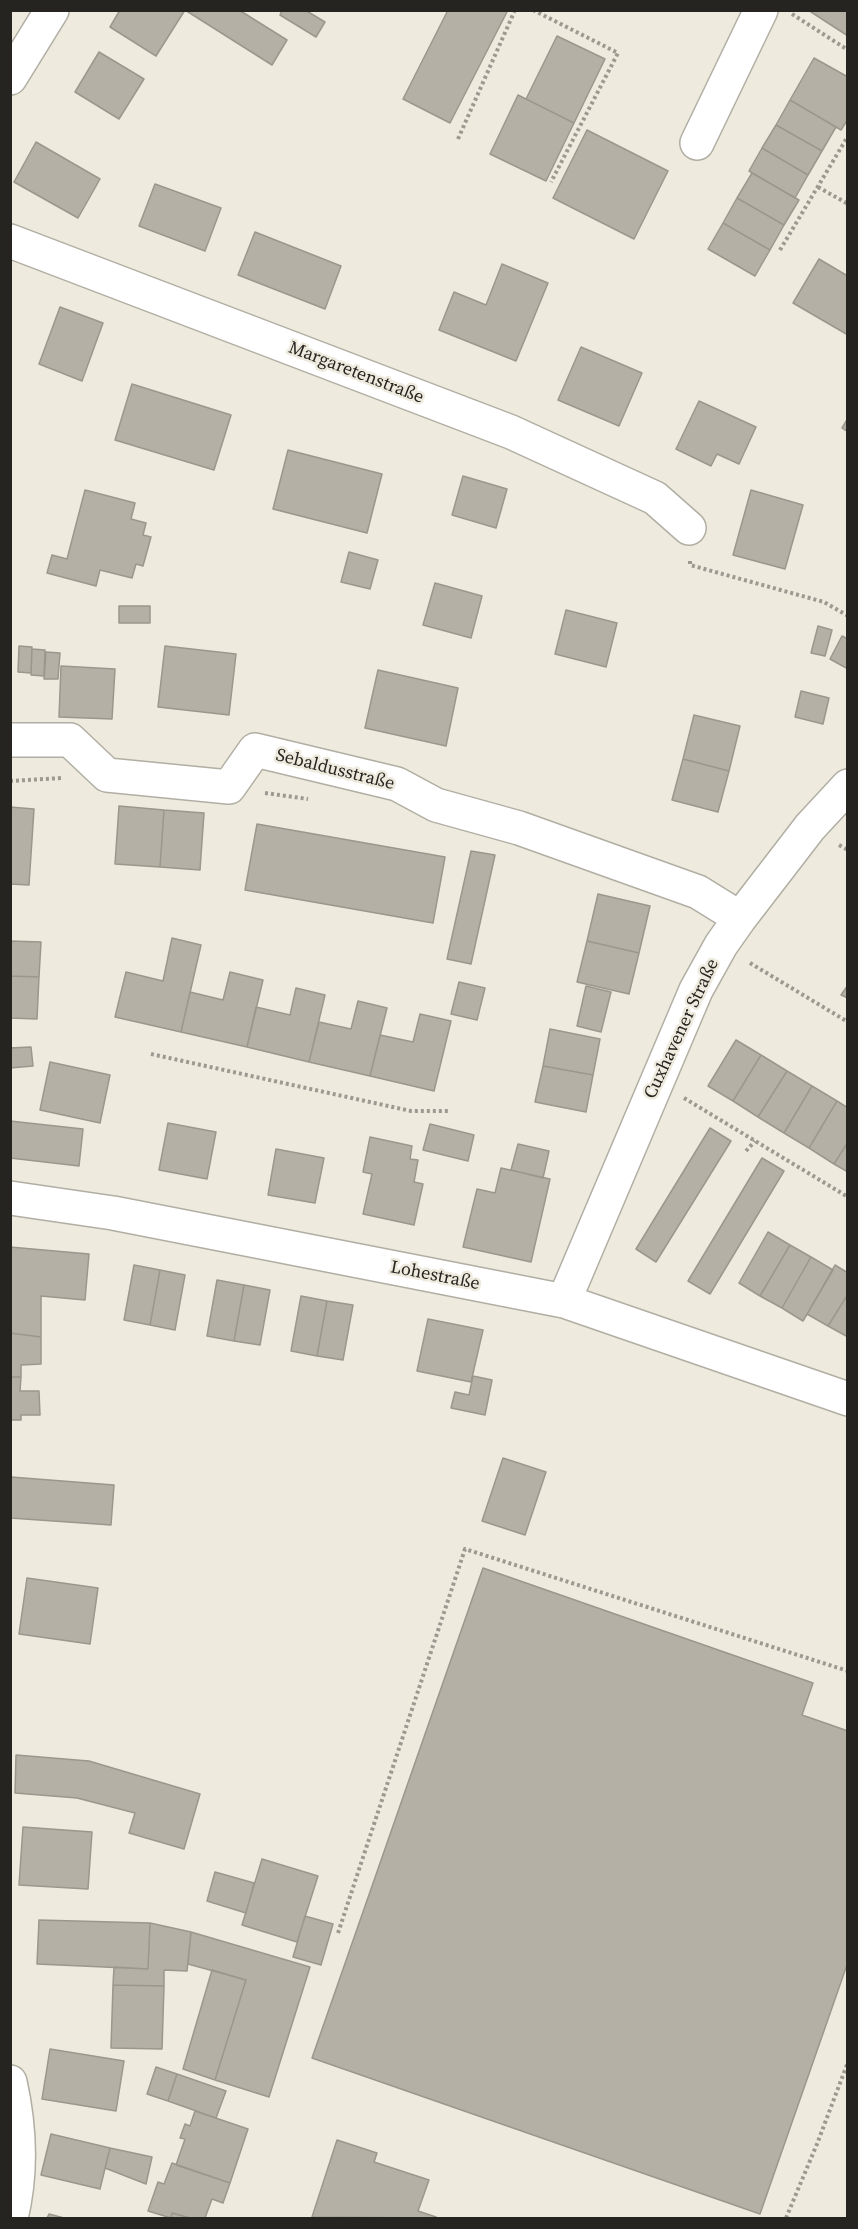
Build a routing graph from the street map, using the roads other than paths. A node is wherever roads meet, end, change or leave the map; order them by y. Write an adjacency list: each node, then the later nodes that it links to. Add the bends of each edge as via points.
1 (52, 10): 3 (street)
2 (761, 10): 4 (street)
3 (10, 78)
4 (697, 143)
5 (10, 241): 6 (street, Margaretenstraße, via 511,432 656,498)
6 (689, 528)
7 (10, 740): 9 (street, Sebaldusstraße, via 70,740 107,775 229,787 255,750 397,784 436,805 519,828 698,892)
8 (848, 786): 9 (street, Cuxhavener Straße, via 810,827)
9 (741, 918): 11 (street, Cuxhavener Straße, via 696,990)
10 (10, 1198): 11 (street, Lohestraße)
11 (564, 1300): 12 (street, Lohestraße)
12 (848, 1399)
13 (10, 2082): 14 (street, via 19,2156)
14 (11, 2218)

